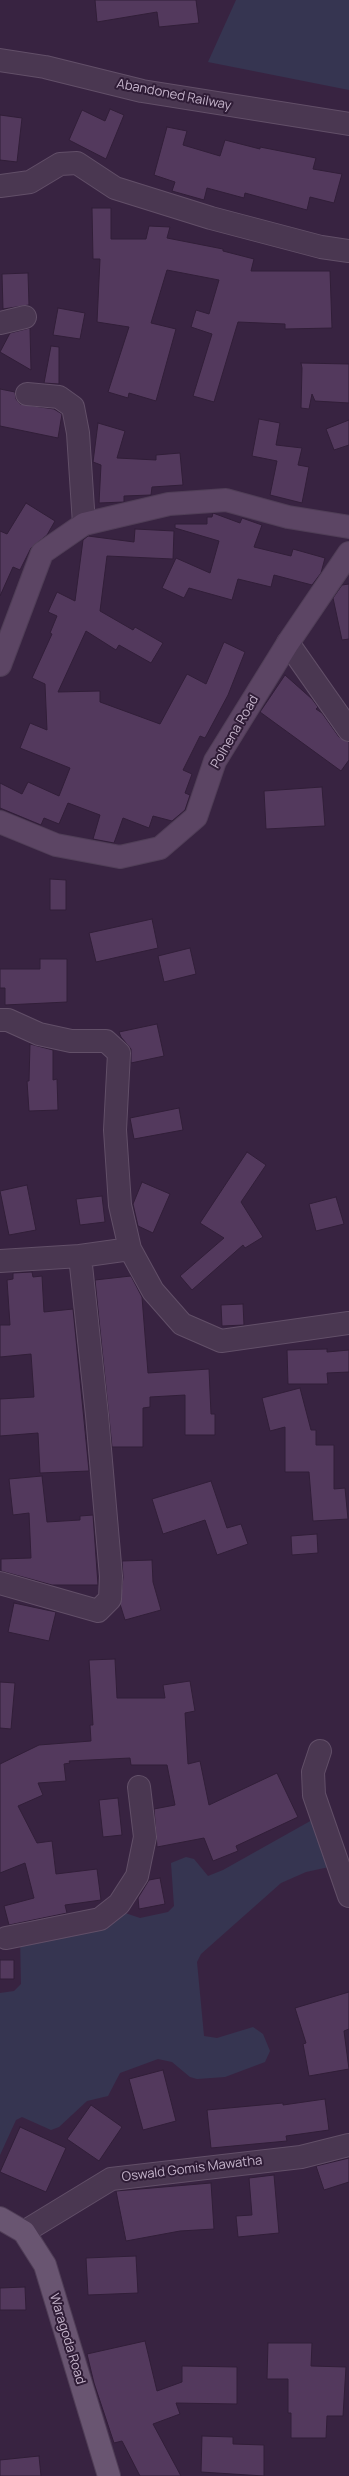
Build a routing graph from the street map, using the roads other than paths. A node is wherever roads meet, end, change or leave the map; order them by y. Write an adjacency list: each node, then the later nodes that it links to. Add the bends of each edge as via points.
1 (0, 60): 2 (street, Abandoned Railway, via 45,67 142,91)
2 (349, 124)
3 (0, 186): 4 (street, via 30,182 60,164 77,163 115,188 212,218 321,247)
4 (349, 251)
5 (25, 317): 6 (street)
6 (0, 323)
7 (27, 394): 8 (street, via 59,397 73,408 78,433)
8 (84, 524): 9 (street, via 169,504 226,500 288,517); 12 (street, via 42,553)
9 (349, 527)
10 (349, 553): 11 (street, Polhena Road)
11 (288, 643): 13 (street); 14 (street, Polhena Road, via 215,761 196,817 160,848 120,857 56,845)
12 (0, 665)
13 (349, 730)
14 (0, 822)
15 (0, 1020): 16 (street, via 8,1020 39,1034 71,1041 106,1041 119,1053 115,1130 120,1205)
16 (130, 1249): 17 (street); 19 (street, via 153,1291 182,1324 221,1341)
17 (80, 1256): 18 (street); 20 (street, via 98,1415 111,1576 110,1599 98,1611)
18 (0, 1261)
19 (349, 1323)
20 (0, 1583)
21 (320, 1751): 23 (street, via 313,1772 314,1795)
22 (139, 1787): 24 (street, via 145,1837 137,1876 119,1904 100,1919)
23 (349, 1896)
24 (2, 1933)
25 (349, 2146): 27 (street, Oswald Gomis Mawatha, via 301,2157 111,2179)
26 (0, 2218): 27 (main road, Waragoda Road)
27 (24, 2232): 28 (main road, Waragoda Road, via 45,2265)
28 (109, 2476)

